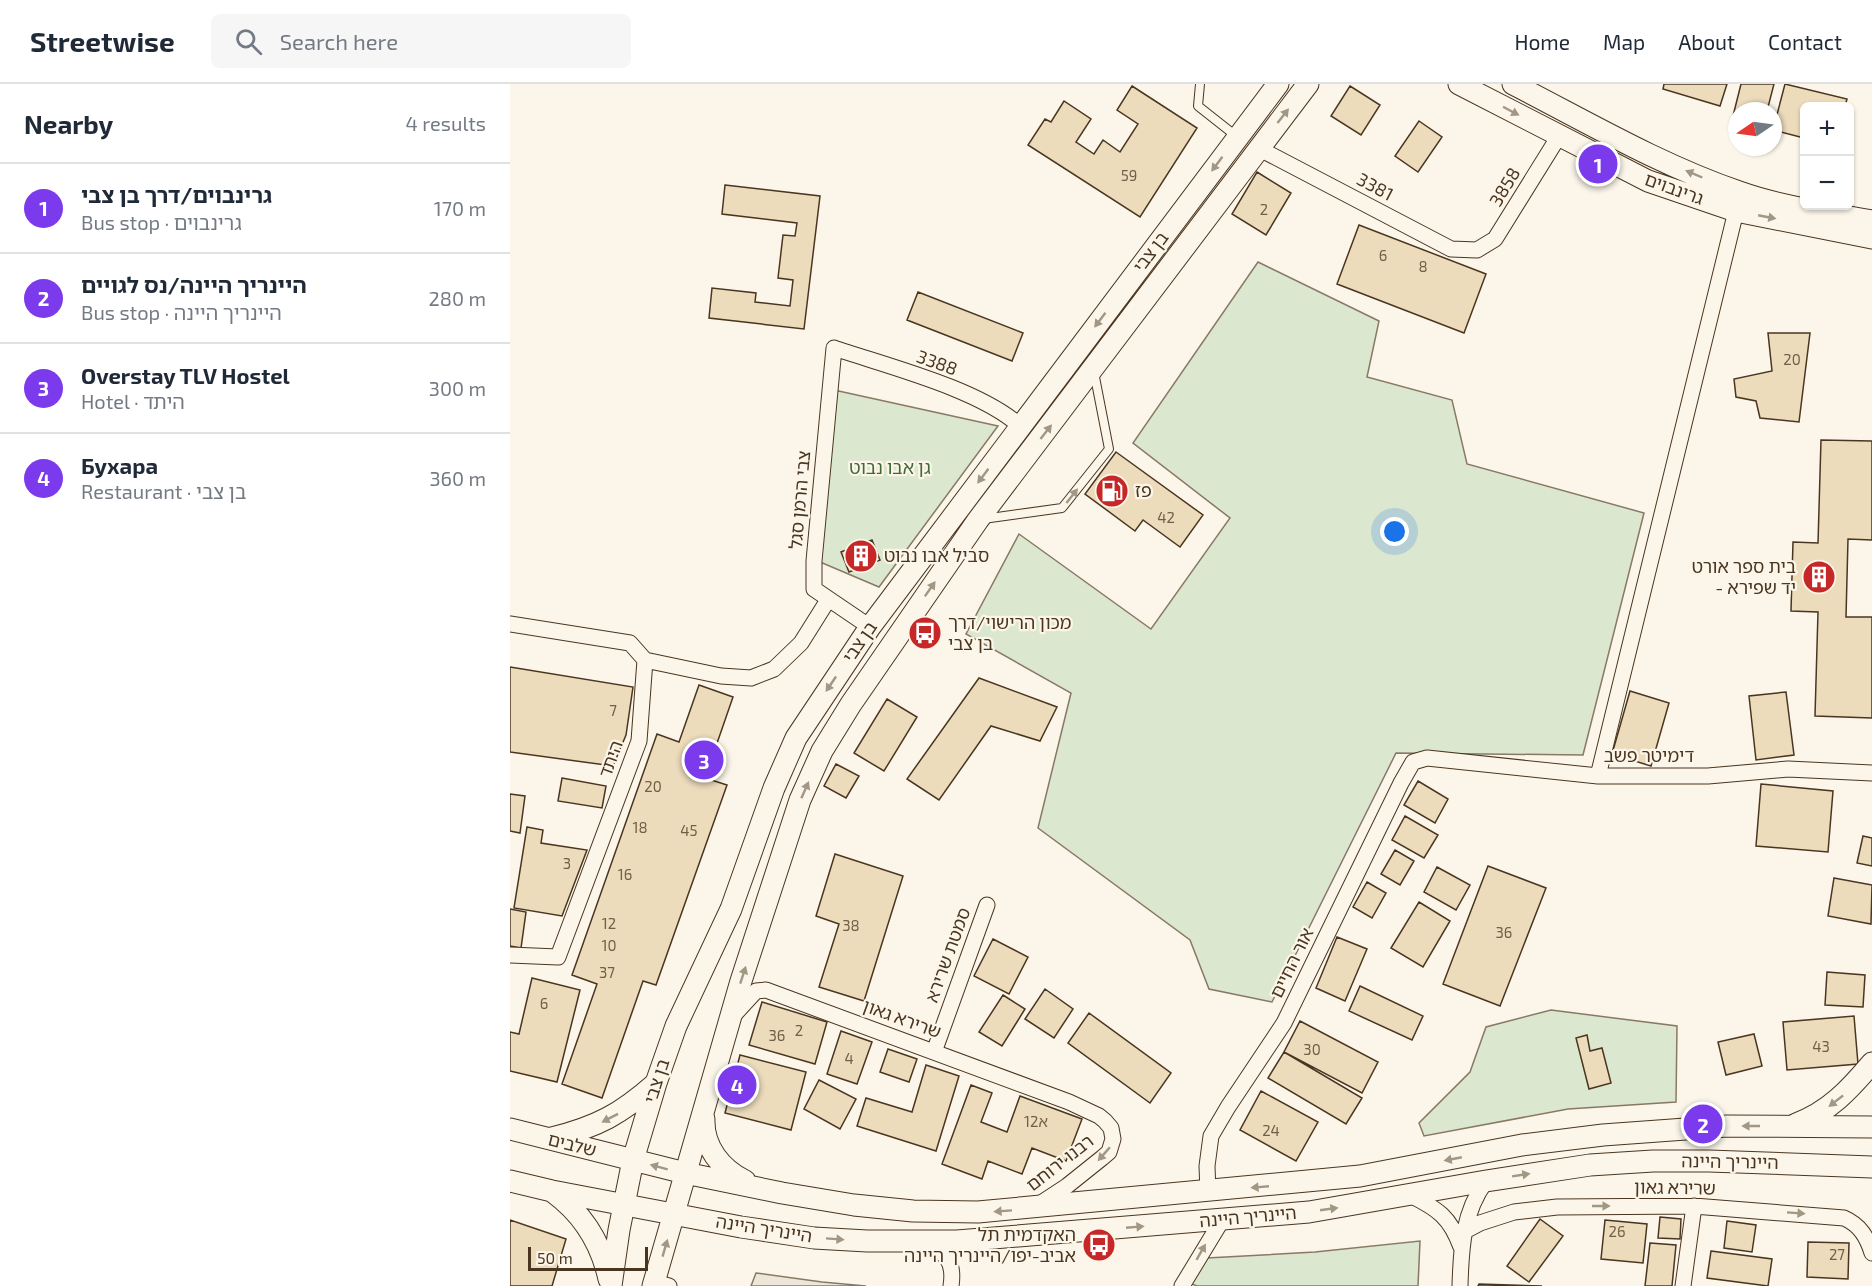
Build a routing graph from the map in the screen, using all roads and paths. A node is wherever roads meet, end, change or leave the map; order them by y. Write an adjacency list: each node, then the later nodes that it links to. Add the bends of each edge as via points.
1 (1200, 84): 7 (lane, via 1198,106)
2 (1278, 84): 7 (main road, בן צבי)
3 (1308, 84): 8 (main road, בן צבי, one-way to 3)
4 (1459, 84): 6 (main road, גרינבוים, one-way to 6)
5 (1513, 84): 10 (main road, גרינבוים, one-way to 5, via 1739,192 1655,157)
6 (1558, 136): 9 (main road, גרינבוים, via 1648,181); 12 (street, 3858, via 1495,239)
7 (1237, 137): 15 (main road, בן צבי, one-way to 15)
8 (1258, 148): 12 (street, 3381, via 1451,249); 14 (main road, בן צבי)
9 (1736, 210): 11 (main road, גרינבוים, one-way to 11); 23 (street)
10 (1872, 221)
11 (1872, 238)
12 (1477, 250)
13 (834, 348): 15 (street, 3388, via 973,398 1008,415); 17 (street, צבי הרמן סגל, via 814,561 814,589)
14 (1093, 369): 16 (main road, בן צבי, one-way to 14); 16 (lane, one-way to 14, via 1062,508 1108,449)
15 (1020, 426): 19 (main road, בן צבי, one-way to 19)
16 (978, 520): 26 (main road, בן צבי, one-way to 16, via 800,800 822,751)
17 (828, 600): 19 (street, צבי הרמן סגל); 20 (street, via 801,643 774,669 752,678)
18 (510, 624): 20 (street, via 630,643)
19 (870, 627): 29 (main road, בן צבי, one-way to 29, via 796,738 731,909 676,1026)
20 (645, 660): 25 (street, היתד, via 639,741 558,957)
21 (1427, 758): 23 (street, דימיטר פשב); 43 (street, אור החיים, via 1413,762 1401,783 1284,1023 1212,1136)
22 (1872, 773): 23 (street, דימיטר פשב, via 1788,769 1708,776)
23 (1598, 776)
24 (987, 905): 27 (street, סמטת שרירא)
25 (510, 955)
26 (730, 1020): 27 (street, שרירא גאון, via 756,992 766,990); 31 (main road, בן צבי)
27 (934, 1052): 30 (street, שרירא גאון)
28 (1872, 1063): 32 (main road, one-way to 32, via 1834,1104)
29 (656, 1083): 35 (main road, one-way to 35, via 612,1117); 36 (main road, בן צבי)
30 (1070, 1102): 47 (street, רבנו ירוחם, one-way to 47, via 1099,1116 1111,1128 1109,1152)
31 (704, 1112): 38 (main road, בן צבי); 41 (main road, via 706,1138 718,1161 727,1171)
32 (1791, 1126): 33 (main road, היינריך היינה); 43 (main road, היינריך היינה, one-way to 43, via 1727,1126 1522,1145 1360,1176)
33 (1872, 1127)
34 (510, 1130): 35 (main road, שלבים)
35 (548, 1139): 36 (main road, שלבים)
36 (633, 1160): 38 (main road, היינריך היינה, one-way to 36); 45 (main road, בן צבי)
37 (1872, 1167): 39 (main road, היינריך היינה, one-way to 37, via 1590,1165 1653,1161)
38 (685, 1173): 41 (main road, היינריך היינה); 48 (main road, בן צבי)
39 (1486, 1180): 44 (main road, היינריך היינה); 50 (street, via 1473,1202)
40 (510, 1181): 42 (main road)
41 (762, 1190): 47 (main road, היינריך היינה, one-way to 41, via 978,1212 913,1210)
42 (552, 1191): 45 (main road); 54 (main road, via 568,1203 591,1233)
43 (1208, 1192): 47 (main road, היינריך היינה)
44 (1410, 1195): 49 (main road, היינריך היינה, one-way to 44, via 1309,1212); 50 (street, via 1445,1217)
45 (624, 1205): 48 (main road, היינריך היינה); 54 (main road, בן צבי)
46 (1694, 1206): 50 (street, שרירא גאון, one-way to 46, via 1480,1223 1514,1212 1557,1207); 52 (street, שרירא גאון, one-way to 52, via 1844,1218 1863,1232); 58 (street)
47 (1033, 1208)
48 (674, 1214): 51 (main road, היינריך היינה, one-way to 51, via 814,1238); 53 (main road, בן צבי, one-way to 48)
49 (1222, 1220): 51 (main road, היינריך היינה, one-way to 49); 56 (street, one-way to 49)
50 (1462, 1240): 57 (street)
51 (923, 1242): 55 (street, via 945,1255 950,1264)
52 (1872, 1253)
53 (659, 1285)
54 (610, 1286)
55 (951, 1286)
56 (1182, 1286)
57 (1460, 1286)
58 (1683, 1286)

